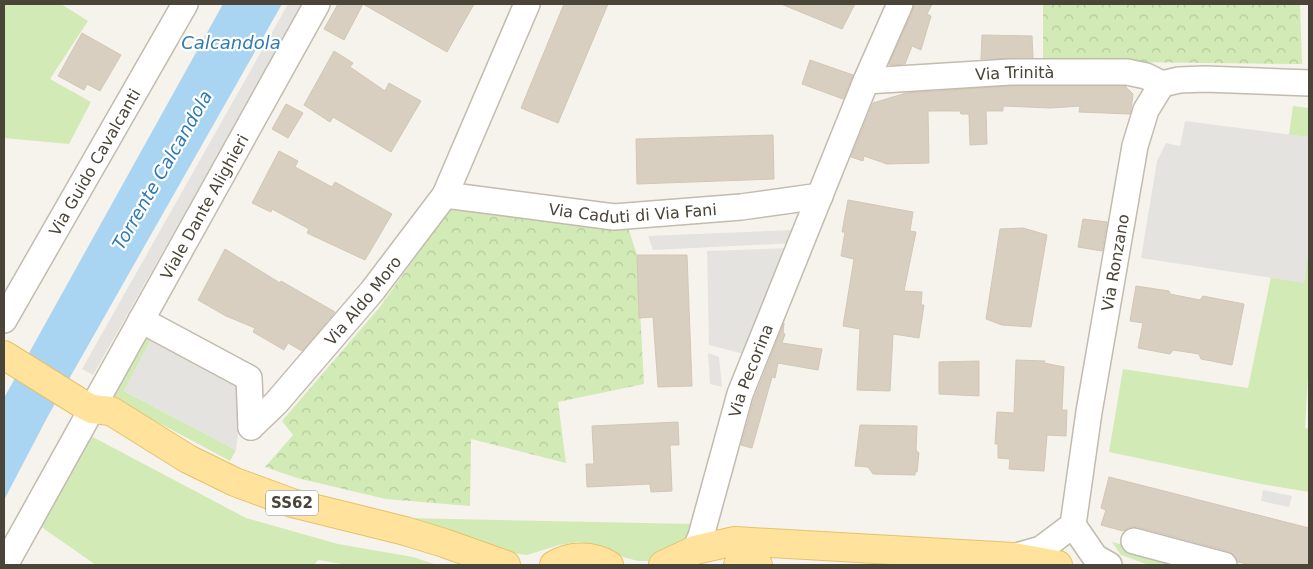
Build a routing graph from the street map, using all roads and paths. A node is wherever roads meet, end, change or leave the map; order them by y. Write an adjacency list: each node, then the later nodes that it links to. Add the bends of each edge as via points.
1 (185, 4): 10 (street, Via Guido Cavalcanti)
2 (317, 4): 11 (street, Viale Dante Alighieri)
3 (527, 4): 8 (street, Via Aldo Moro)
4 (900, 4): 5 (street, Via Pecorina)
5 (866, 81): 7 (street, Via Trinità, via 1010,72 1127,72); 9 (street, Via Pecorina)
6 (1309, 83): 7 (street, via 1205,79)
7 (1162, 84): 14 (street, Via Ronzano, via 1146,110 1136,146)
8 (445, 195): 9 (street, Via Caduti di Via Fani, via 614,217 741,207); 11 (street, Via Aldo Moro, via 374,290 276,404 251,427 249,378)
9 (820, 196): 16 (street, Via Pecorina, via 740,394)
10 (4, 320)
11 (141, 320): 13 (street, Viale Dante Alighieri)
12 (4, 355): 13 (main road, SS62)
13 (88, 407): 18 (street, Viale Dante Alighieri); 19 (main road, SS62, via 104,426 187,472 237,494 299,516 412,546); 20 (main road, SS62, via 111,411 188,459 235,482 292,503 444,542)
14 (1073, 525): 17 (street, via 1041,549); 27 (street, via 1096,557)
15 (1134, 541): 28 (street)
16 (695, 550): 17 (main road, via 735,541); 23 (main road)
17 (1013, 557): 26 (main road)
18 (5, 565)
19 (460, 565)
20 (506, 565)
21 (554, 565): 22 (main road, via 573,558 590,558)
22 (609, 565)
23 (663, 565)
24 (738, 565): 25 (main road)
25 (758, 565)
26 (1058, 565)
27 (1110, 565)
28 (1224, 565)

